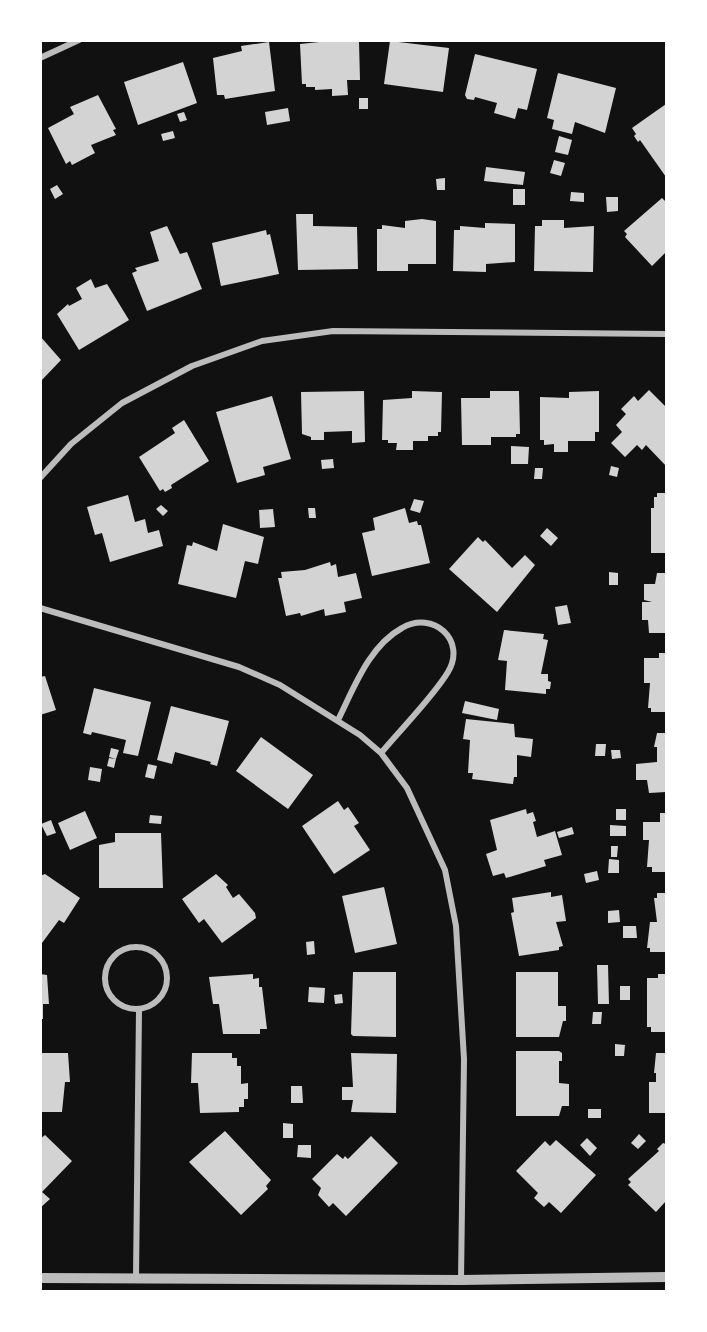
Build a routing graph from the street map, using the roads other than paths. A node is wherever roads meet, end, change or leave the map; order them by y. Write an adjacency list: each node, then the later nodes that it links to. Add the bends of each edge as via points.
1 (79, 40): 2 (street)
2 (40, 58)
3 (666, 334): 4 (street, via 344,331 262,341 192,366 122,403 71,444)
4 (40, 478)
5 (40, 608): 6 (street, via 239,668 280,685)
6 (338, 720): 7 (street); 7 (street, via 362,670 387,640 411,624 426,622 441,627 451,638 454,654 448,672)
7 (381, 753): 12 (street, via 420,811 445,870 452,898 464,1059)
8 (139, 1011): 8 (street, via 152,1006 163,995 167,982 160,957 150,950 132,947 109,959 105,984 112,997); 11 (street)
9 (666, 1277): 12 (street)
10 (40, 1278): 11 (street)
11 (136, 1278): 12 (street)
12 (461, 1280)

